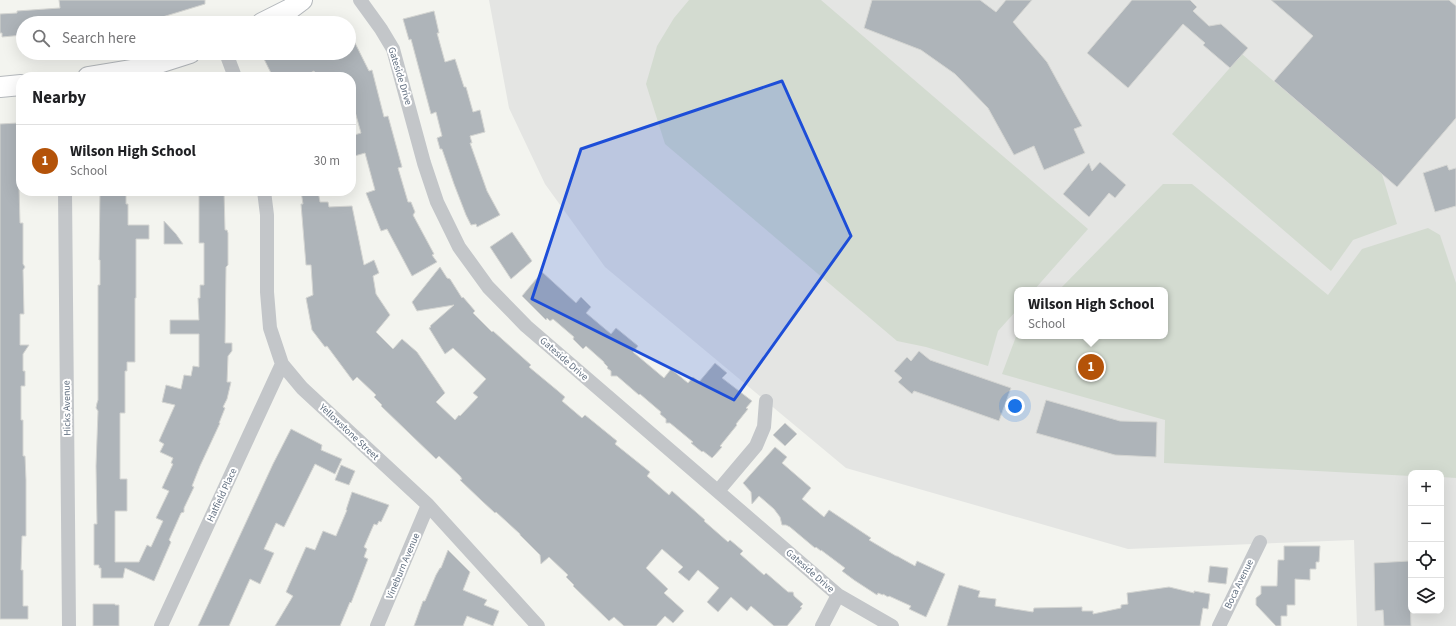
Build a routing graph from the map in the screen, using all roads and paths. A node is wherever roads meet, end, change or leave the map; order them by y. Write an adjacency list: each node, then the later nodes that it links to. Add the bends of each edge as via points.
1 (302, 0): 3 (street)
2 (360, 0): 14 (street, Gateside Drive, via 393,49 437,202 459,247 488,287 526,326)
3 (276, 16)
4 (169, 60): 6 (street)
5 (229, 60): 7 (street)
6 (119, 72)
7 (233, 72)
8 (16, 86): 9 (street)
9 (0, 88)
10 (65, 196): 18 (street, Hicks Avenue)
11 (265, 196): 12 (street, Yellowstone Street, via 270,328)
12 (282, 364): 15 (street, Yellowstone Street, via 302,388); 19 (street, Hatfield Place)
13 (766, 402): 14 (street, via 764,427 756,446)
14 (718, 492): 17 (street, Gateside Drive)
15 (428, 506): 20 (street, Vineburn Avenue); 21 (street, Yellowstone Street)
16 (1260, 542): 24 (street, Boca Avenue)
17 (838, 595): 22 (street); 23 (street, Gateside Drive)
18 (69, 626)
19 (161, 626)
20 (378, 626)
21 (538, 626)
22 (822, 626)
23 (892, 626)
24 (1219, 626)

